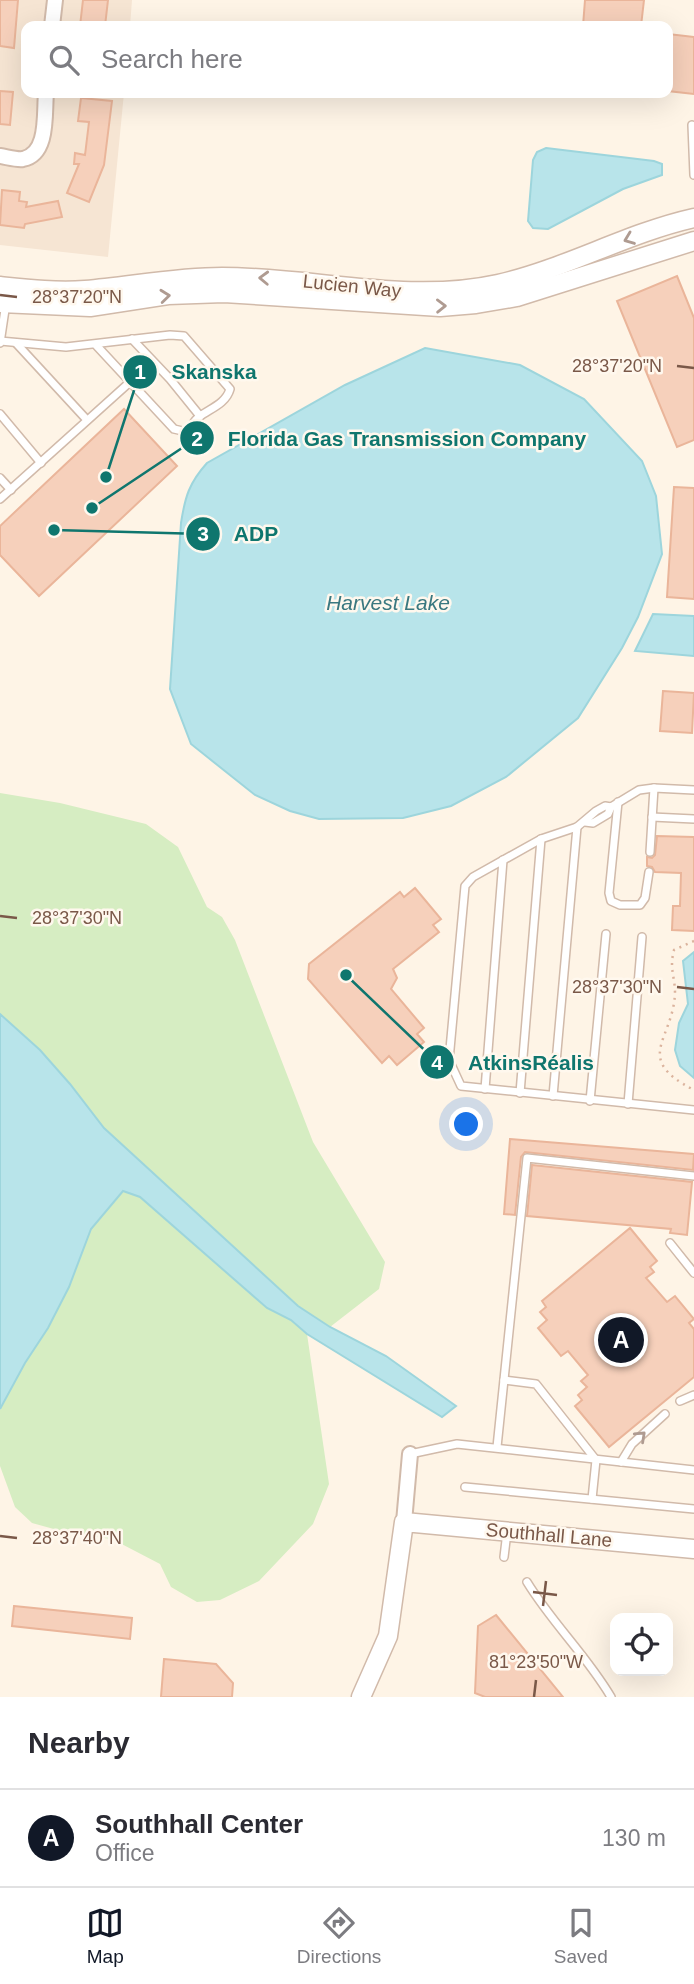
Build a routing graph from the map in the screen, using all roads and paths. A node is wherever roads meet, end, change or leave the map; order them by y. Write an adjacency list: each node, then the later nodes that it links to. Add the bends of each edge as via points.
1 (55, 0): 2 (street)
2 (53, 21)
3 (45, 98): 5 (street, via 37,152 23,159)
4 (692, 125): 6 (lane)
5 (0, 156)
6 (694, 175)
7 (694, 218): 9 (street, Lucien Way, one-way to 9, via 537,273 466,290 426,292 220,277)
8 (694, 241): 9 (street, Lucien Way, one-way to 8, via 90,307 167,295 224,293 440,307 517,297)
9 (4, 295): 11 (lane)
10 (132, 340): 13 (lane); 16 (lane); 16 (lane, via 184,336 230,389 229,395)
11 (0, 342): 12 (lane)
12 (16, 343): 13 (lane); 17 (lane)
13 (95, 344): 14 (lane)
14 (131, 382): 16 (lane, via 174,429 187,432); 17 (lane)
15 (0, 414): 18 (lane)
16 (200, 416)
17 (87, 419): 18 (lane)
18 (41, 463): 20 (lane)
19 (0, 478): 20 (lane)
20 (10, 490): 21 (lane)
21 (0, 499)
22 (654, 788): 23 (lane); 24 (lane, via 639,790); 25 (lane)
23 (694, 790)
24 (618, 802): 27 (lane, via 596,811); 31 (lane, via 611,901 640,905)
25 (652, 817): 26 (lane); 29 (lane)
26 (694, 819)
27 (581, 825): 28 (lane); 38 (lane)
28 (541, 839): 30 (lane); 37 (lane)
29 (650, 852)
30 (503, 860): 35 (lane); 35 (lane, via 464,886 449,1060 461,1086)
31 (649, 872)
32 (606, 934): 39 (lane)
33 (642, 937): 40 (lane)
34 (694, 941): 36 (path, via 674,950 670,965 674,1002 659,1058 675,1080)
35 (485, 1088): 37 (lane)
36 (694, 1090)
37 (520, 1093): 38 (lane)
38 (553, 1096): 39 (lane)
39 (590, 1101): 40 (lane)
40 (628, 1104): 41 (lane)
41 (694, 1110)
42 (694, 1176): 45 (lane, via 527,1158)
43 (670, 1243): 44 (lane)
44 (694, 1273)
45 (504, 1380): 49 (lane); 51 (lane, via 536,1384)
46 (694, 1395): 47 (lane)
47 (680, 1401)
48 (665, 1414): 52 (lane, one-way to 48, via 632,1444)
49 (497, 1447): 50 (lane, via 457,1444); 51 (lane)
50 (410, 1454): 57 (street)
51 (596, 1460): 52 (lane); 55 (lane)
52 (621, 1462): 53 (lane)
53 (694, 1470)
54 (465, 1487): 55 (lane)
55 (592, 1499): 56 (lane)
56 (694, 1509)
57 (404, 1522): 58 (street, Southhall Lane); 62 (street, via 388,1636)
58 (507, 1531): 59 (street, Southhall Lane); 60 (lane)
59 (694, 1549)
60 (504, 1557)
61 (527, 1582): 63 (lane)
62 (361, 1697)
63 (611, 1697)

